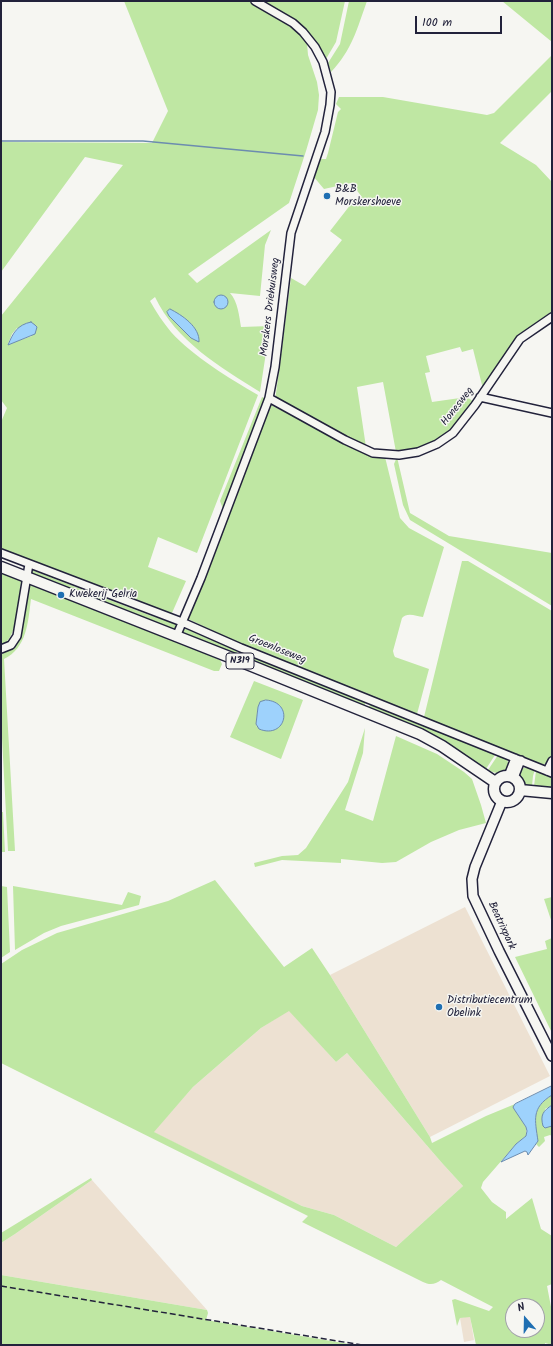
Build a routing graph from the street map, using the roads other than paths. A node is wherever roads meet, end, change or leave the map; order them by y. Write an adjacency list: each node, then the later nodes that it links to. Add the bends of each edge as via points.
1 (255, 1): 4 (street, Morskers Driehuisweg, via 293,23 303,32 323,62 331,92 325,132 291,233)
2 (552, 317): 3 (street, Honesweg, via 520,339)
3 (480, 397): 4 (street, Honesweg, via 453,433 444,440 418,452 398,455 373,453 359,447); 5 (street)
4 (269, 398): 10 (street, Morskers Driehuisweg)
5 (552, 413)
6 (1, 553): 7 (street, Groenloseweg)
7 (29, 564): 9 (street); 10 (street, Groenloseweg)
8 (1, 567): 9 (main road, N319)
9 (27, 577): 11 (main road, N319); 12 (street, via 17,636 11,645)
10 (182, 622): 11 (street, Morskers Driehuisweg); 13 (street, Groenloseweg)
11 (176, 637): 17 (main road, N319, via 420,734)
12 (1, 649)
13 (518, 759): 15 (street, Groenloseweg); 16 (street)
14 (552, 761): 15 (street)
15 (550, 772)
16 (511, 777): 17 (main road, via 501,777); 18 (main road, via 518,782)
17 (495, 782): 20 (main road, via 494,795)
18 (520, 790): 19 (main road); 20 (main road, via 515,799 509,802)
19 (552, 793)
20 (502, 801): 21 (street, Beatrixpark, via 475,867 472,879 473,896)
21 (552, 1056)

